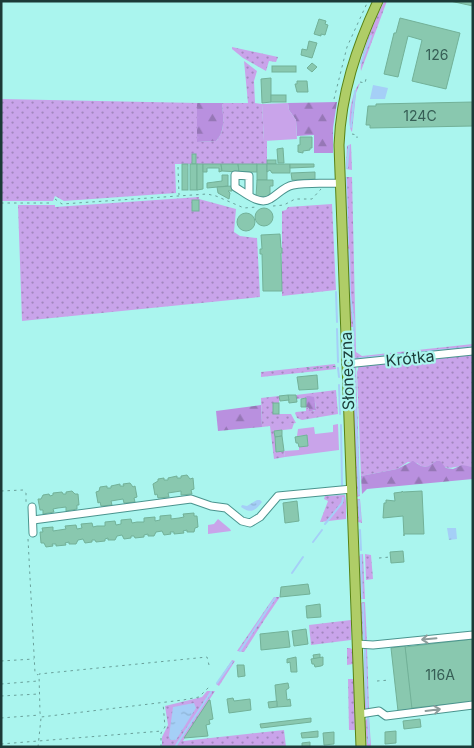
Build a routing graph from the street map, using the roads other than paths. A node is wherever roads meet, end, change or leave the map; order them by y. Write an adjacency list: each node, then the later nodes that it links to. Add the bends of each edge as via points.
1 (378, 1): 2 (main road, Słoneczna, via 357,48 344,100 339,145)
2 (340, 183): 3 (street, via 294,185 268,200 258,200); 5 (main road, Słoneczna)
3 (249, 195)
4 (473, 351): 5 (street, Krótka)
5 (344, 365): 6 (main road, Słoneczna)
6 (352, 489): 8 (street, via 278,496 260,517 250,522 242,521 226,508 208,506 191,499); 11 (main road, Słoneczna)
7 (29, 505): 8 (street)
8 (33, 520): 9 (street)
9 (31, 532)
10 (473, 635): 11 (street, one-way to 11)
11 (357, 644): 13 (main road, Słoneczna)
12 (473, 705): 13 (street, one-way to 12, via 380,711 386,716)
13 (360, 714): 14 (main road, Słoneczna)
14 (361, 747)

